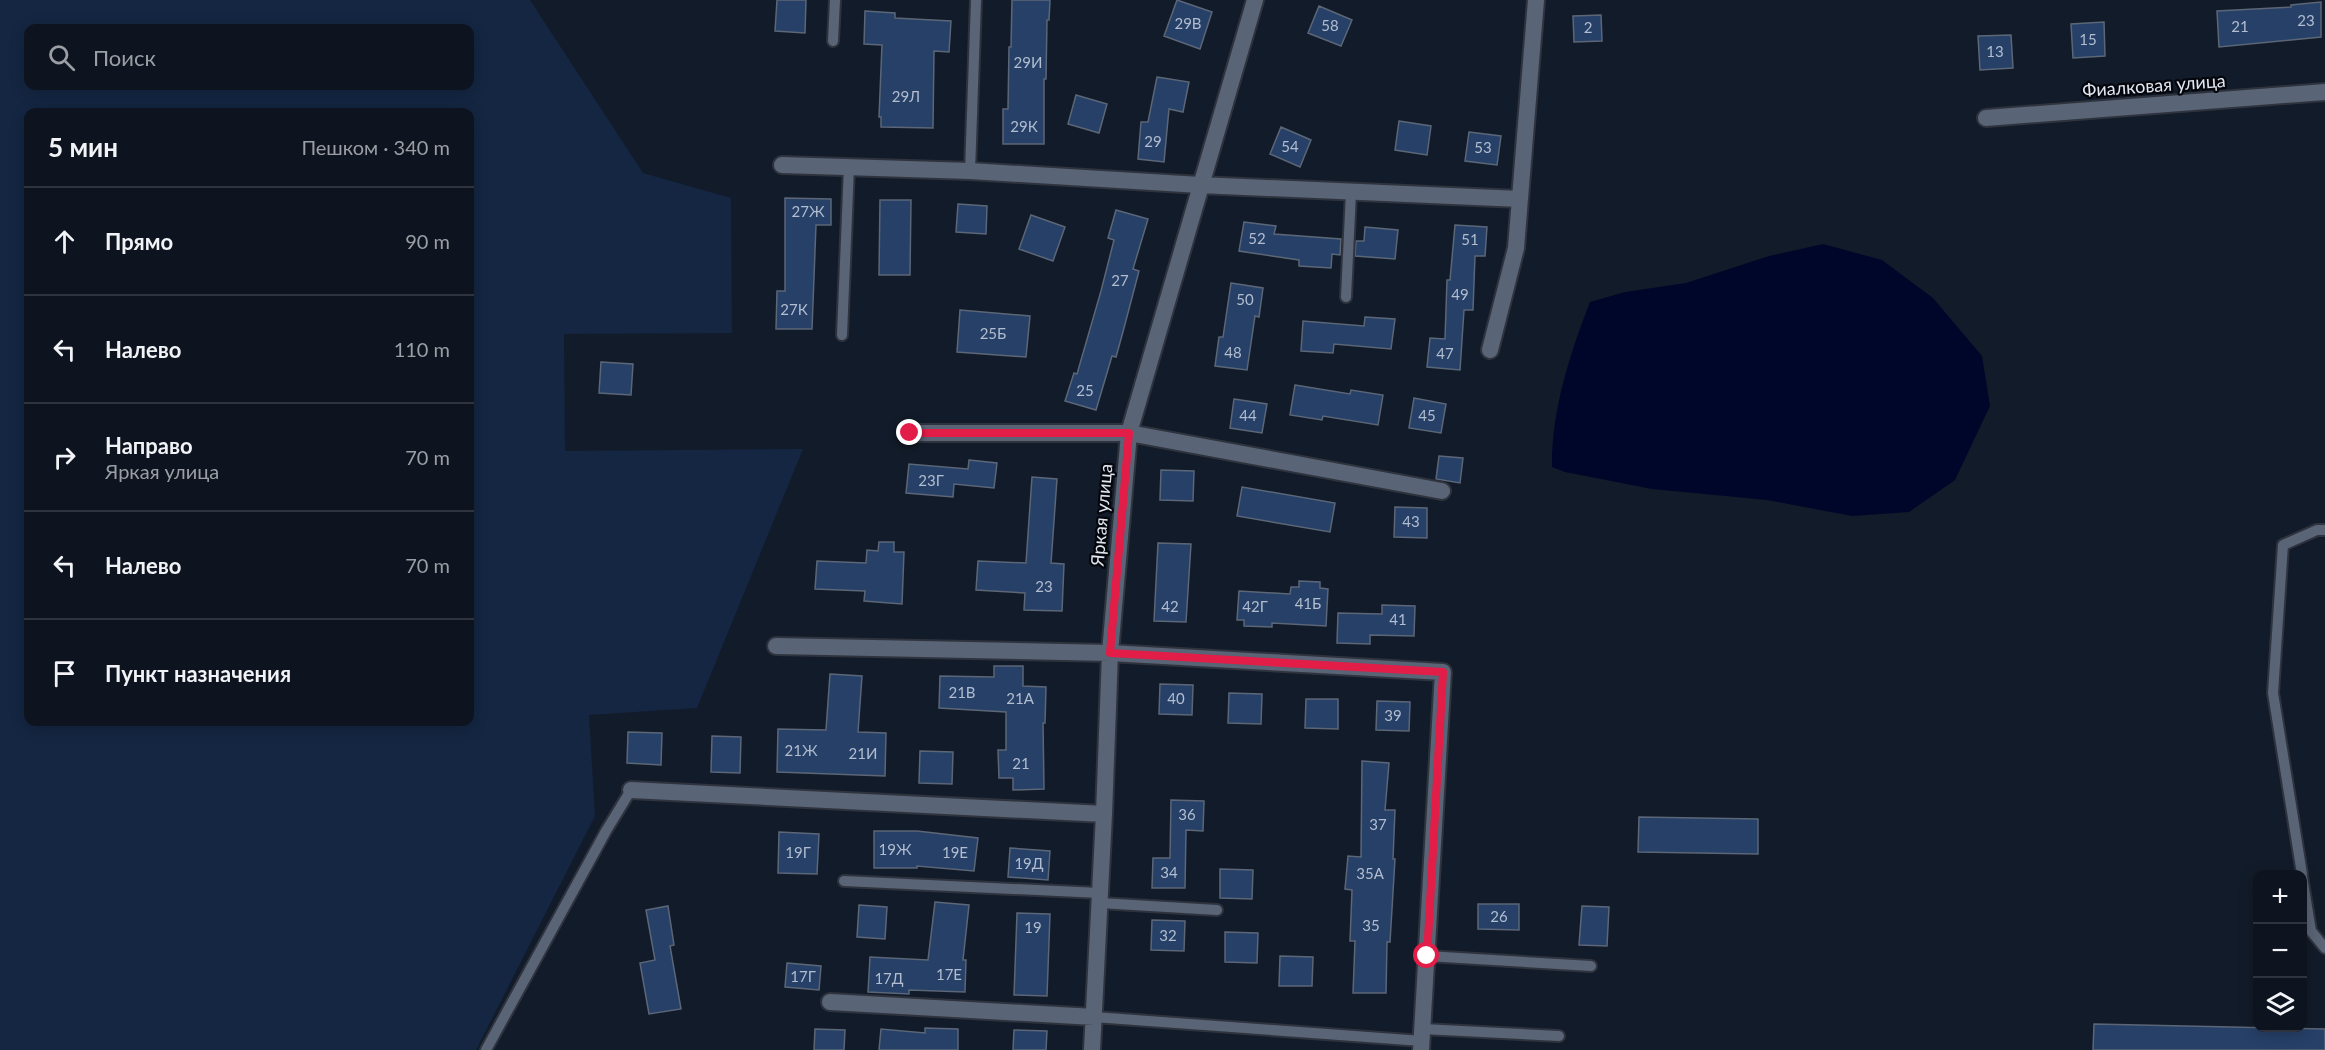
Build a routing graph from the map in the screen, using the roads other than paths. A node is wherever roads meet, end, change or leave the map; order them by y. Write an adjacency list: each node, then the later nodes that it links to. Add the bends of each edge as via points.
1 (835, 0): 5 (lane)
2 (976, 0): 10 (lane)
3 (1255, 0): 11 (street, Яркая улица)
4 (1536, 0): 13 (street)
5 (833, 40)
6 (2325, 92): 7 (street, Фиалковая улица)
7 (1986, 118)
8 (782, 165): 9 (street)
9 (849, 167): 10 (street); 15 (lane)
10 (970, 171): 11 (street)
11 (1200, 185): 12 (street); 18 (street, Яркая улица)
12 (1351, 192): 13 (street); 14 (lane)
13 (1520, 199): 16 (street, via 1516,248)
14 (1346, 297)
15 (842, 335)
16 (1490, 350)
17 (910, 433): 18 (street)
18 (1129, 433): 19 (street); 22 (street, Яркая улица)
19 (1442, 491)
20 (2325, 530): 25 (lane, via 2283,544 2272,693)
21 (776, 646): 22 (street)
22 (1110, 653): 24 (street, Яркая улица); 31 (street, via 1443,672)
23 (631, 790): 24 (street); 37 (lane)
24 (1104, 814): 27 (street, Яркая улица)
25 (2301, 870)
26 (844, 880): 27 (lane)
27 (1100, 898): 29 (lane); 34 (street, Яркая улица)
28 (2307, 906): 30 (lane, via 2311,931)
29 (1217, 910)
30 (2325, 948)
31 (1427, 956): 32 (lane); 36 (street)
32 (1591, 966)
33 (830, 1002): 34 (street)
34 (1094, 1017): 36 (lane); 38 (street, Яркая улица)
35 (1559, 1036): 36 (lane)
36 (1422, 1040)
37 (486, 1050)
38 (1092, 1050)

